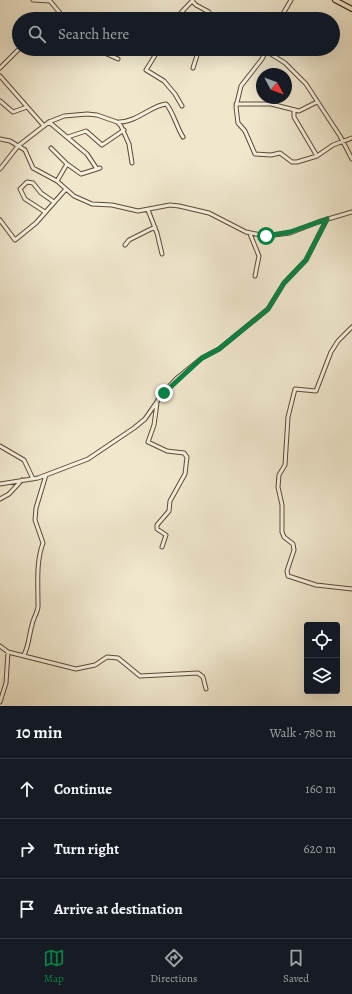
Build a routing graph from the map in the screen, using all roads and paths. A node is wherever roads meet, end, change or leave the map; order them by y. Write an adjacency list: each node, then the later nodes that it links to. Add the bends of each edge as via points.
1 (33, 0): 6 (street, via 50,2)
2 (291, 0): 9 (street)
3 (335, 0): 5 (highway)
4 (193, 1): 7 (street); 8 (street, via 196,6)
5 (352, 9)
6 (59, 12)
7 (182, 12)
8 (209, 12)
9 (284, 12)
10 (12, 56): 17 (street)
11 (111, 56): 16 (street)
12 (155, 56): 23 (street, via 146,70 164,81)
13 (197, 56): 18 (street)
14 (264, 56): 22 (street, via 241,86)
15 (275, 56): 21 (street, via 306,84)
16 (118, 59)
17 (0, 68)
18 (193, 68)
19 (0, 76): 24 (street)
20 (0, 101): 24 (street, via 13,112)
21 (317, 102): 25 (street, via 302,110); 34 (street)
22 (236, 104): 25 (street, via 271,104); 37 (street, via 238,123 245,131 255,154 280,153 294,162)
23 (182, 106)
24 (27, 107): 28 (street)
25 (294, 110): 37 (street, via 294,117)
26 (49, 122): 27 (street, via 64,116 87,114); 28 (street); 30 (street)
27 (117, 122): 29 (street); 31 (street, via 142,116 166,104)
28 (44, 126): 35 (street)
29 (124, 130): 30 (street, via 102,145 86,131); 39 (street)
30 (68, 137): 40 (street, via 98,168 81,174)
31 (183, 137)
32 (352, 138): 34 (street)
33 (0, 139): 35 (street)
34 (342, 142): 37 (street); 38 (street)
35 (18, 146): 41 (street); 42 (street, via 27,152 33,168)
36 (51, 148): 40 (street)
37 (317, 156)
38 (352, 159)
39 (132, 163)
40 (68, 164): 42 (street)
41 (0, 169)
42 (57, 182): 43 (street)
43 (66, 189): 44 (street); 45 (street, via 81,200 92,204 112,205 138,211)
44 (54, 202): 46 (street); 46 (street, via 41,193 33,183 27,182 22,186 20,190 26,199)
45 (148, 210): 50 (street); 51 (street, via 170,205 179,206 209,214)
46 (45, 212): 49 (street, via 16,240)
47 (352, 212): 48 (street)
48 (327, 219): 51 (street, via 290,232 266,236); 56 (street, via 306,260 284,283 268,309 219,349 202,358 176,379)
49 (0, 222)
50 (155, 227): 52 (street); 53 (street)
51 (250, 234): 54 (street, via 259,256)
52 (125, 244)
53 (162, 254)
54 (255, 276)
55 (352, 327): 64 (street, via 330,352 316,391 295,389 288,417 285,465 279,475 278,486 282,505 282,532 294,550 287,571 288,576 316,585)
56 (157, 401): 58 (street, via 145,419 123,437 88,459); 63 (street, via 154,425 148,442 168,451 184,453 187,457 185,474 170,501 168,511 157,525 157,529 166,535)
57 (0, 446): 59 (street, via 24,460)
58 (46, 475): 59 (street); 67 (street, via 35,520 43,542 37,566 38,608 29,646)
59 (33, 478): 60 (street)
60 (22, 480): 61 (street); 62 (street, via 9,494)
61 (0, 484)
62 (0, 499)
63 (162, 547)
64 (352, 589)
65 (0, 646): 66 (street)
66 (8, 652): 67 (street); 69 (street, via 6,683)
67 (24, 655): 68 (street, via 76,669 93,665 107,657 118,658 140,676 198,673 204,677)
68 (206, 689)
69 (0, 702)

